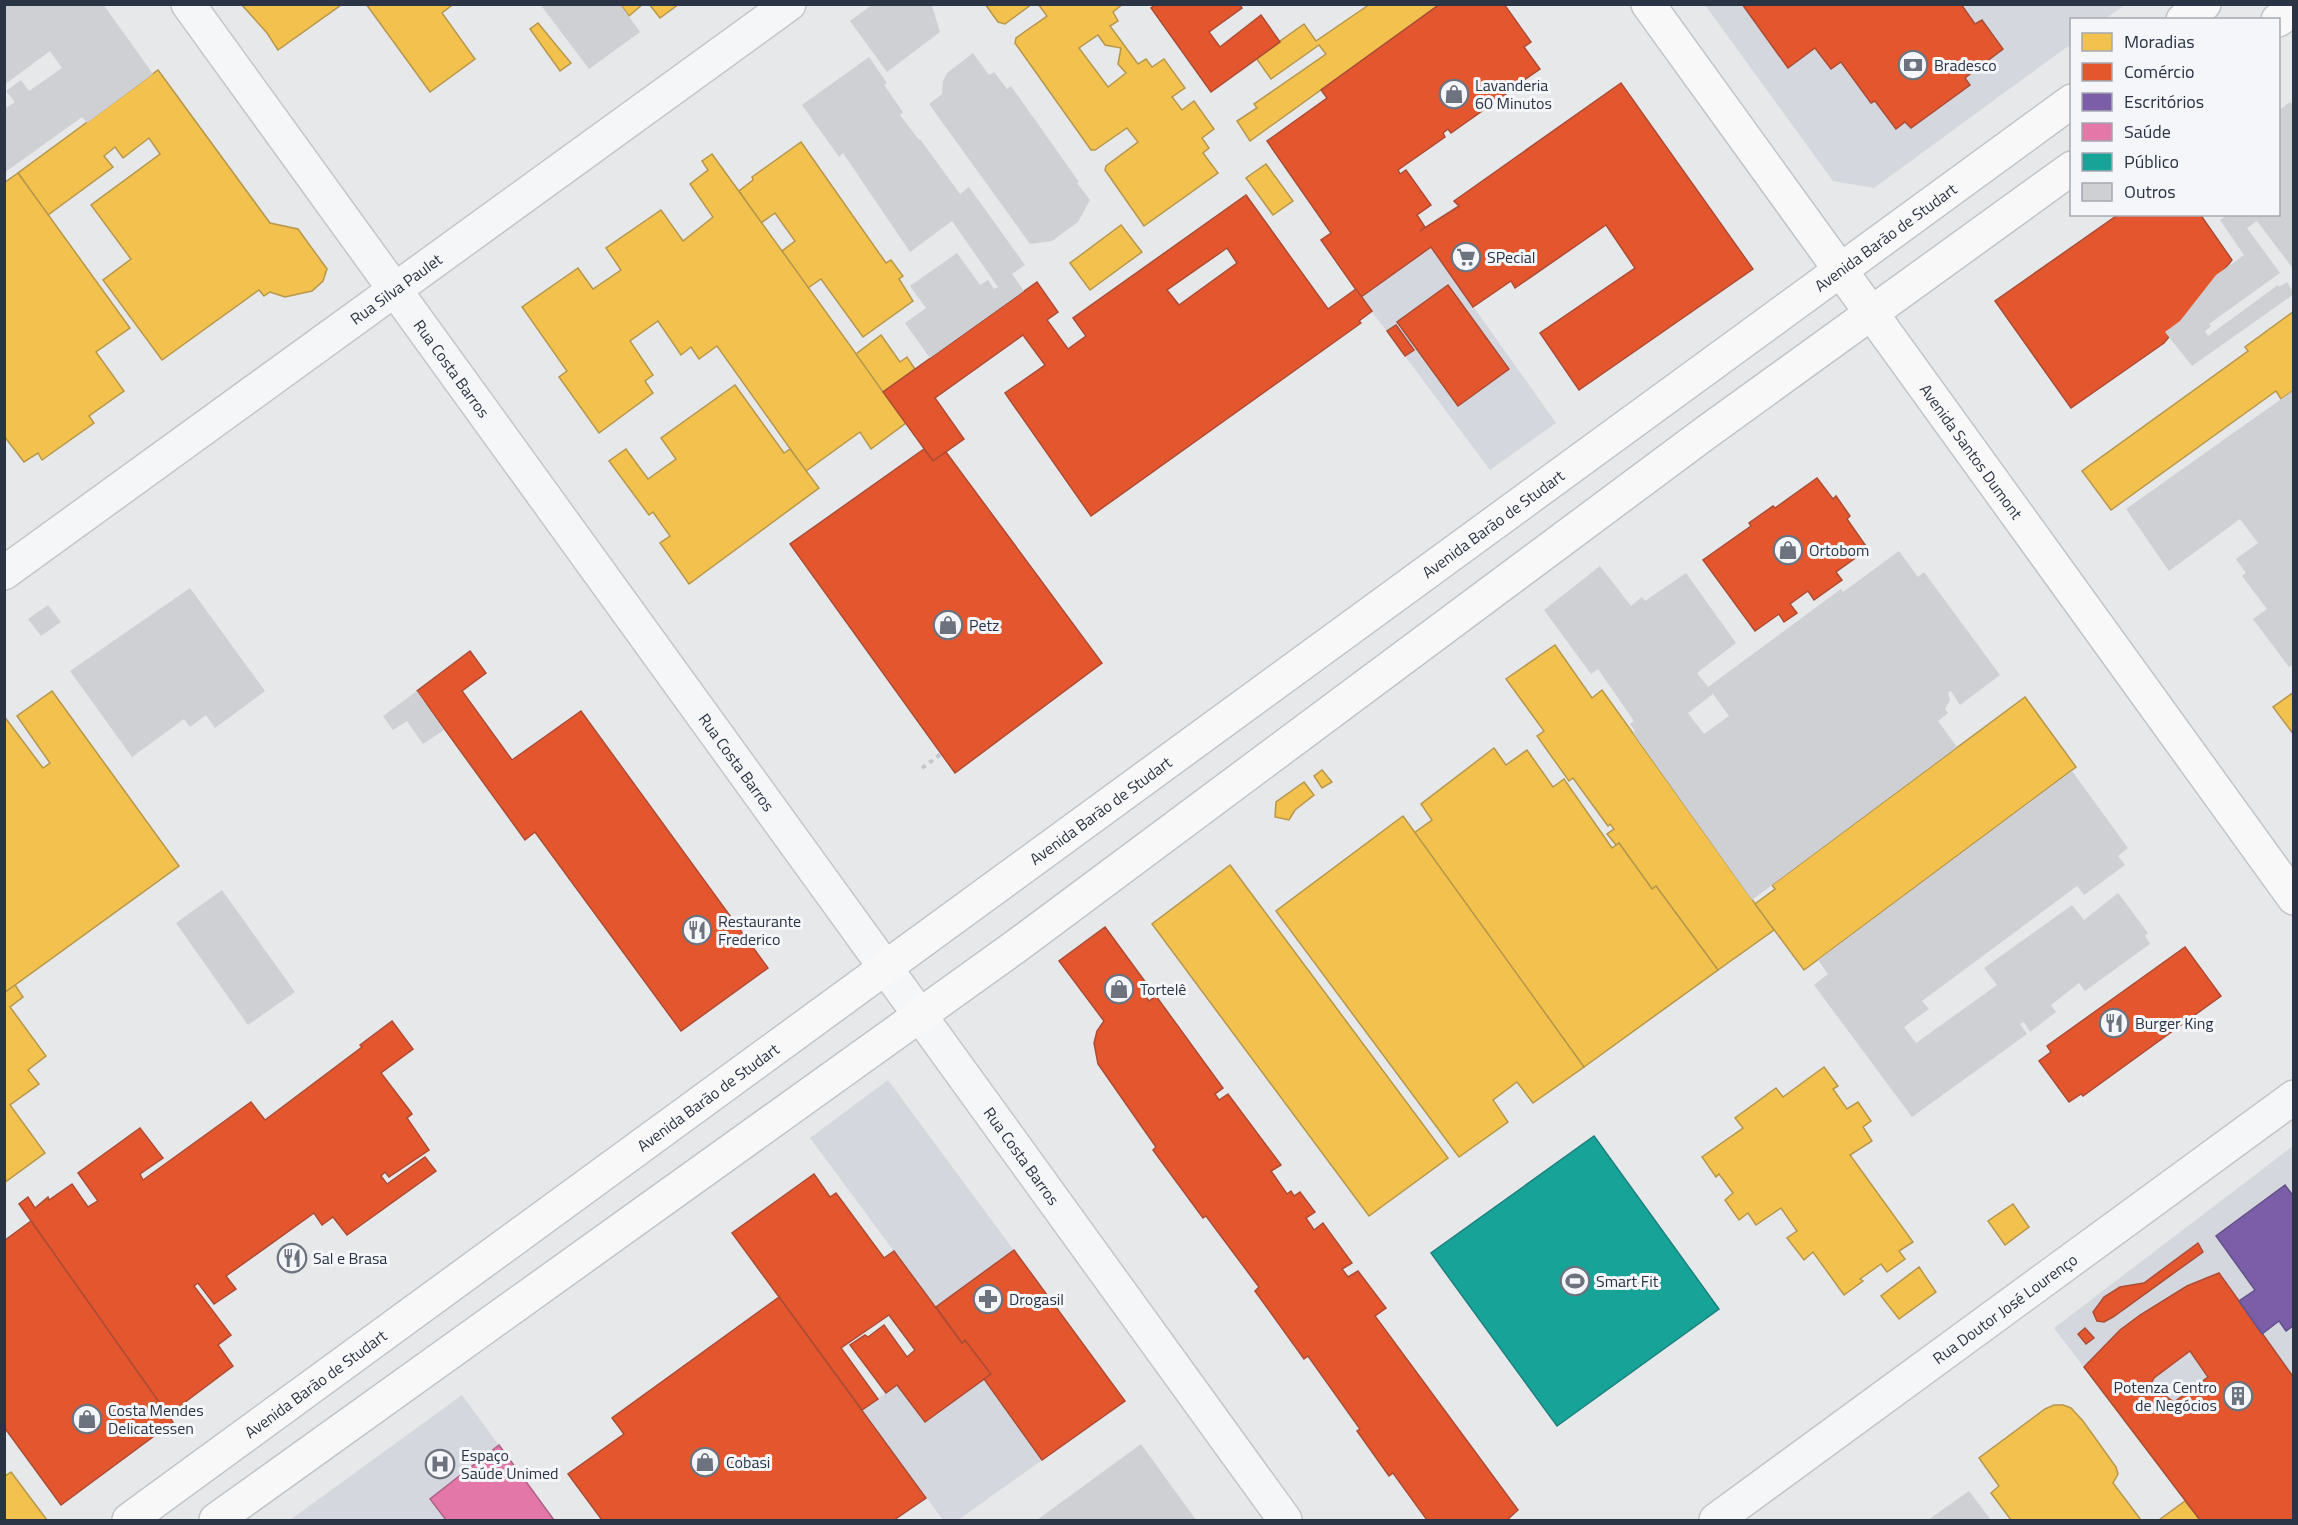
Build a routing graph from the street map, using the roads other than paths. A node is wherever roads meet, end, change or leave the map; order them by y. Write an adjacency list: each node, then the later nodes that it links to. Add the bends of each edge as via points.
1 (188, 4): 11 (street, Rua Costa Barros)
2 (789, 4): 11 (street, Rua Silva Paulet)
3 (1648, 4): 10 (main road, Avenida Santos Dumont)
4 (2204, 4): 6 (main road)
5 (2294, 9): 7 (main road)
6 (2186, 18)
7 (2280, 19)
8 (2070, 102): 10 (main road, Avenida Barão de Studart)
9 (2070, 169): 12 (main road)
10 (1840, 270): 12 (main road, Avenida Santos Dumont); 15 (main road, Avenida Barão de Studart)
11 (396, 291): 13 (street, Rua Silva Paulet); 15 (street, Rua Costa Barros)
12 (1871, 313): 14 (main road, Avenida Santos Dumont); 16 (main road)
13 (4, 573)
14 (2294, 898)
15 (884, 968): 16 (street, Rua Costa Barros); 18 (main road, Avenida Barão de Studart)
16 (918, 1017): 19 (main road); 20 (street, Rua Costa Barros)
17 (2294, 1097): 21 (street, Rua Doutor José Lourenço)
18 (129, 1521)
19 (216, 1521)
20 (1285, 1521)
21 (1716, 1521)

